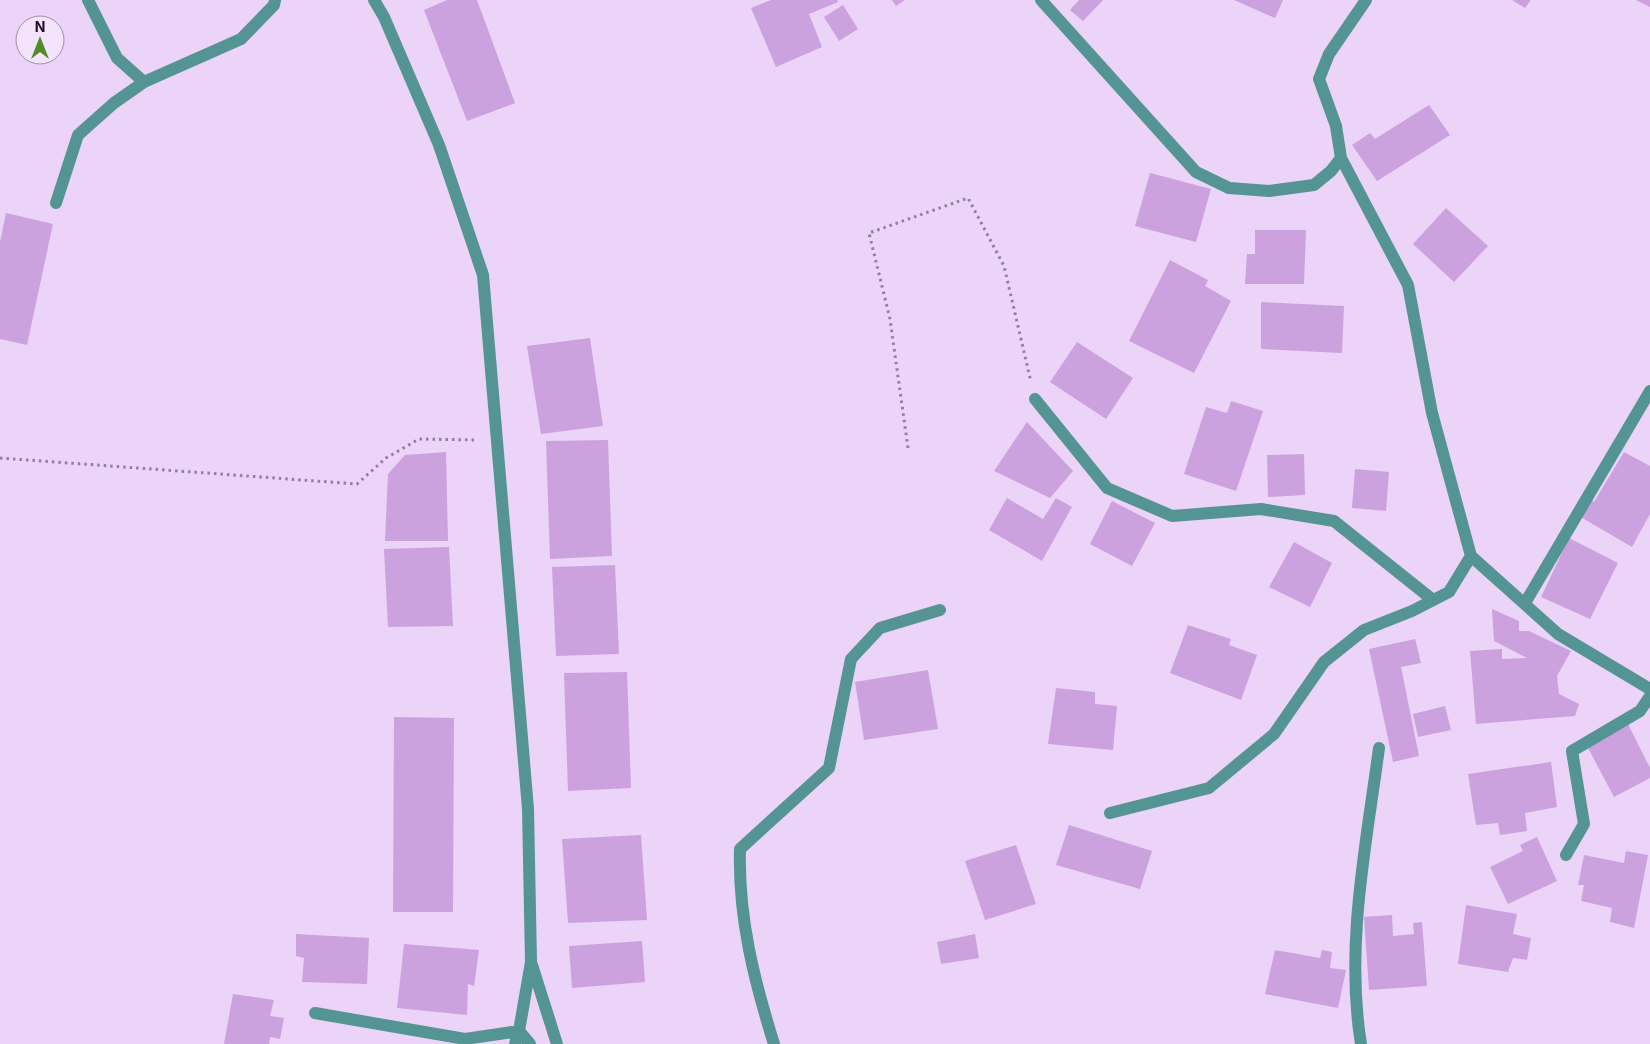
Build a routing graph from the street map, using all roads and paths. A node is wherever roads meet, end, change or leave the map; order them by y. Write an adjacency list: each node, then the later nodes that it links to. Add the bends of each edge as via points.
1 (88, 0): 6 (street, via 117,58)
2 (275, 0): 6 (street, via 274,5 241,39)
3 (374, 0): 11 (street, via 439,145 483,275)
4 (1041, 0): 7 (street, via 1196,172 1229,188 1269,191 1314,185 1331,172)
5 (1366, 0): 7 (street, via 1329,54 1319,79 1336,126)
6 (144, 82): 8 (street, via 114,102 78,135)
7 (1341, 158): 14 (street, via 1408,285 1432,413)
8 (56, 203)
9 (1650, 391): 16 (street)
10 (1035, 400): 12 (path, via 1004,266 968,198 869,233 890,319); 15 (street, via 1107,488 1172,516 1261,509 1334,521)
11 (498, 441): 13 (path, via 418,439 386,458 357,484); 23 (street, via 528,809)
12 (908, 448)
13 (0, 458)
14 (1471, 556): 15 (street, via 1449,592); 16 (street)
15 (1433, 600): 21 (street, via 1364,630 1324,662 1274,734 1209,788)
16 (1525, 603): 18 (street, via 1558,634)
17 (940, 610): 29 (street, via 880,628 851,659 828,768 740,849 739,884 754,981)
18 (1650, 689)
19 (1650, 696): 22 (street, via 1640,710 1572,751 1584,824)
20 (1379, 748): 30 (street, via 1355,939 1357,1020)
21 (1110, 813)
22 (1566, 856)
23 (531, 962): 25 (street); 28 (street)
24 (315, 1013): 25 (street, via 465,1039)
25 (519, 1031): 26 (street); 27 (street)
26 (515, 1044)
27 (530, 1044)
28 (556, 1044)
29 (774, 1044)
30 (1361, 1044)

